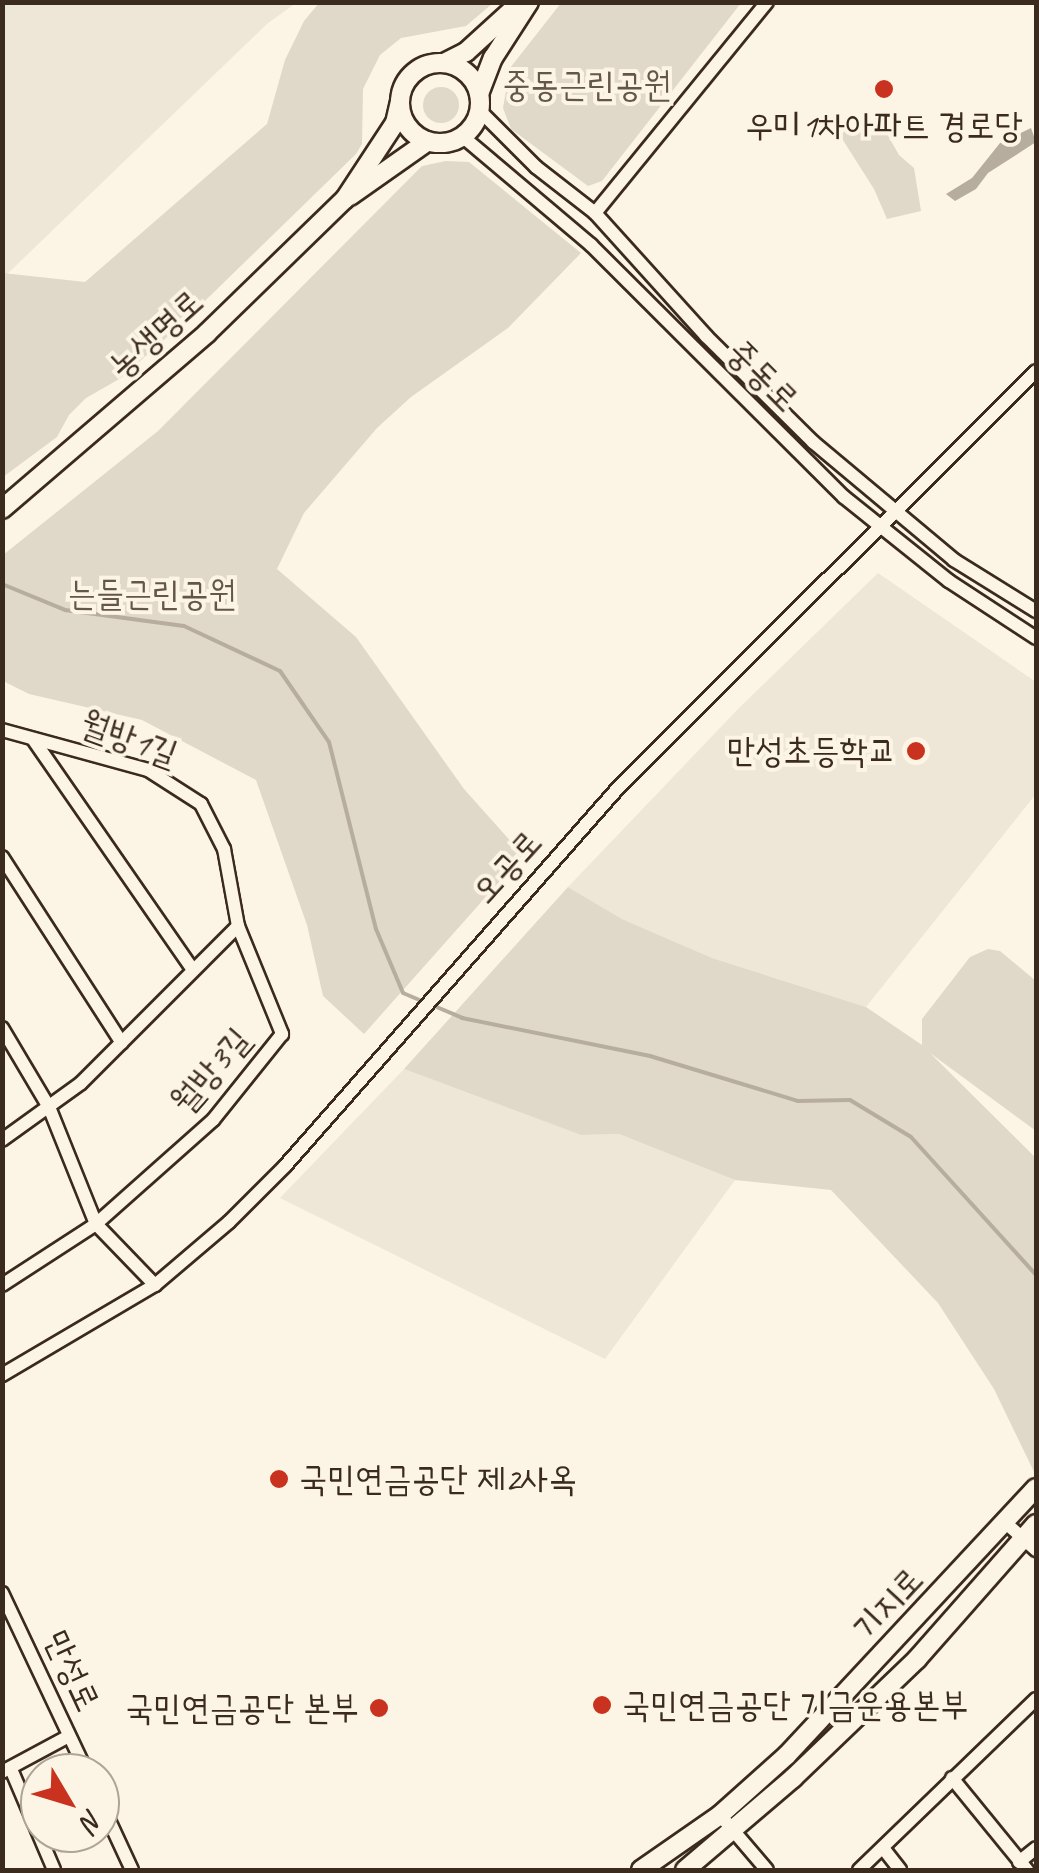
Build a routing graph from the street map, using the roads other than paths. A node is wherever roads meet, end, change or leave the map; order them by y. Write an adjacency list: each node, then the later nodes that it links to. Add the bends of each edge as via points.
1 (521, 2): 4 (street, via 466,52)
2 (529, 2): 6 (street, via 493,58)
3 (767, 2): 10 (street)
4 (444, 63): 5 (street, via 409,76); 6 (street, via 473,80)
5 (400, 100): 8 (street, via 407,126); 9 (street, via 395,123)
6 (479, 102): 7 (street); 10 (street, 중동로, via 536,167)
7 (462, 136): 8 (street); 14 (street, 중동로, via 591,245 762,419)
8 (428, 141): 9 (street)
9 (345, 199): 12 (street, 농생명로, via 208,332)
10 (596, 213): 13 (street, 중동로, via 748,379)
11 (1036, 371): 13 (street, 오공로)
12 (2, 509)
13 (897, 512): 14 (street, 오공로); 15 (street, 중동로, via 954,560)
14 (881, 528): 16 (street, 중동로); 29 (street, 오공로, via 618,788 285,1166)
15 (1036, 611)
16 (1036, 638)
17 (6, 735): 18 (street, 월방1길)
18 (33, 738): 19 (street, 월방1길, via 148,770); 22 (street, 월방1길)
19 (201, 804): 21 (street, 월방3길, via 224,848)
20 (2, 857): 24 (street)
21 (238, 926): 22 (street); 27 (street, 월방3길, via 282,1034 213,1120)
22 (192, 969): 24 (street)
23 (2, 1028): 25 (street)
24 (122, 1042): 25 (street)
25 (49, 1106): 26 (street); 27 (street)
26 (2, 1140)
27 (96, 1224): 28 (street, 월방3길); 29 (street)
28 (2, 1285)
29 (154, 1285): 30 (street, 오공로)
30 (2, 1375)
31 (1036, 1488): 32 (street, 기지로)
32 (1007, 1524): 33 (street); 40 (street, 기지로, via 847,1695)
33 (1033, 1538): 41 (street, 기지로, via 917,1658)
34 (2, 1593): 36 (street, 만성로)
35 (1036, 1699): 39 (street)
36 (69, 1736): 37 (street, 만성로); 38 (street)
37 (77, 1753)
38 (7, 1771): 46 (street)
39 (952, 1778): 43 (street); 45 (street)
40 (720, 1815): 41 (street); 48 (street, 기지로)
41 (732, 1830): 49 (street, 기지로); 50 (street)
42 (120, 1844): 47 (street)
43 (883, 1848): 51 (street); 52 (street)
44 (1036, 1848): 45 (street)
45 (1023, 1866)
46 (54, 1870)
47 (132, 1870)
48 (641, 1870)
49 (685, 1870)
50 (767, 1870)
51 (859, 1870)
52 (900, 1870)

